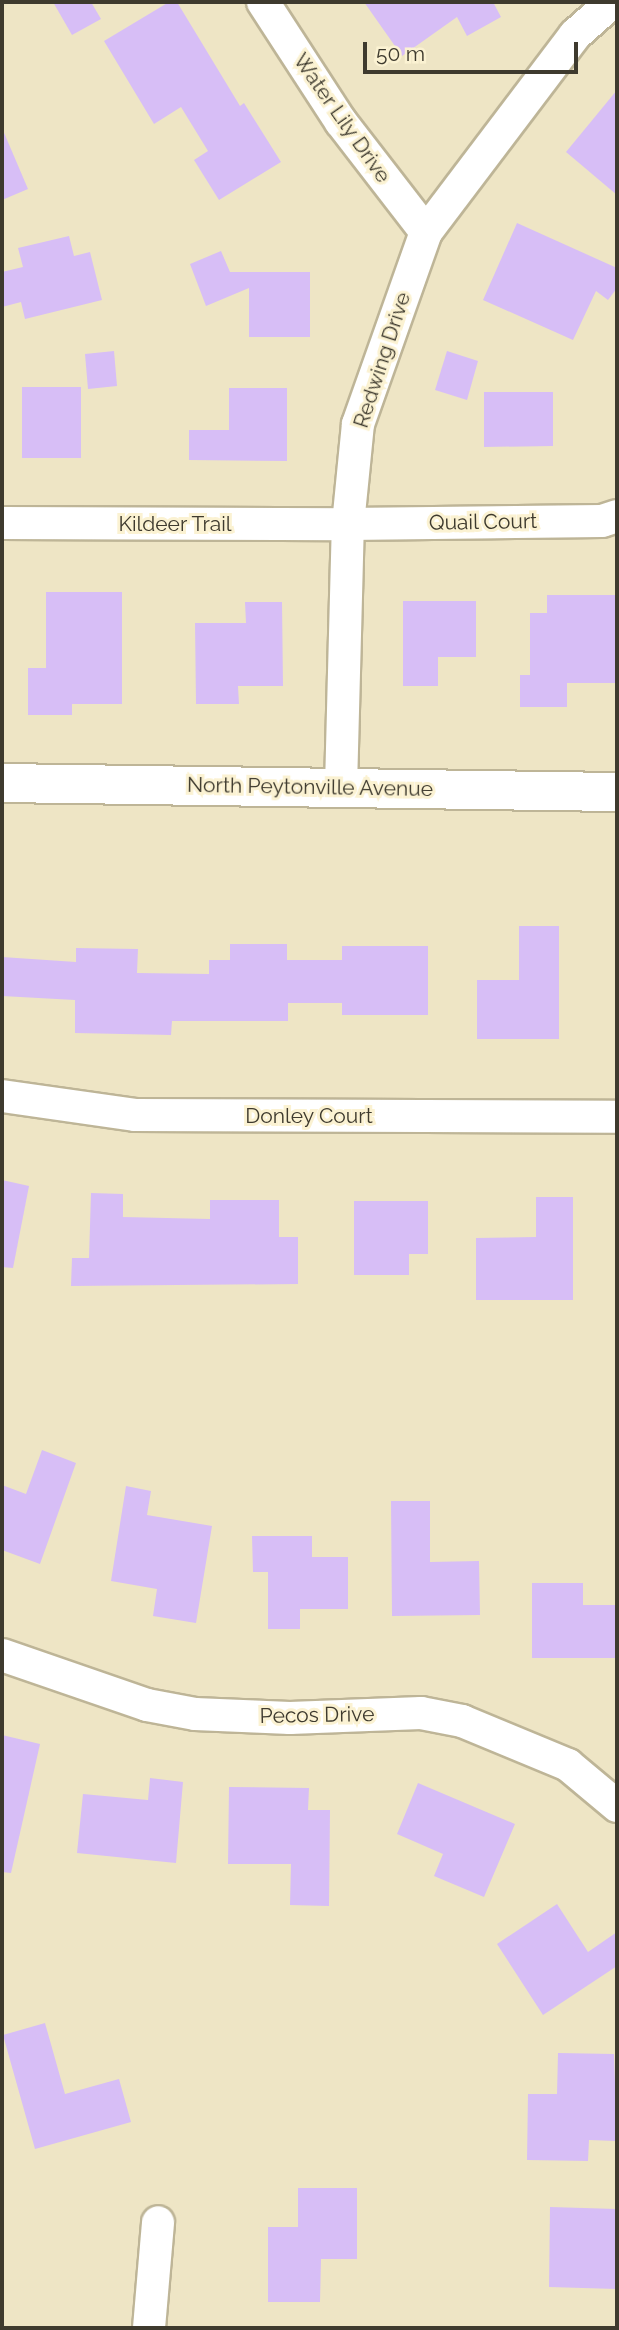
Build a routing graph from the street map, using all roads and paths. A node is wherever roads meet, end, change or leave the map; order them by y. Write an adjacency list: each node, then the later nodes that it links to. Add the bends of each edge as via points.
1 (263, 2): 3 (street, Water Lily Drive, via 341,122)
2 (612, 2): 3 (street, Redwing Drive, via 575,35)
3 (426, 232): 6 (street, Redwing Drive, via 358,424)
4 (617, 516): 6 (street, Quail Court, via 602,521)
5 (2, 523): 6 (street, Kildeer Trail)
6 (348, 524): 8 (street, Redwing Drive)
7 (2, 783): 8 (street, North Peytonville Avenue)
8 (341, 787): 9 (street, North Peytonville Avenue)
9 (617, 792)
10 (2, 1096): 11 (street, Donley Court, via 135,1115)
11 (617, 1116)
12 (2, 1655): 13 (street, Pecos Drive, via 135,1702 195,1714 290,1718 421,1713 462,1721 568,1765)
13 (613, 1794)
14 (158, 2222): 15 (street)
15 (149, 2328)

